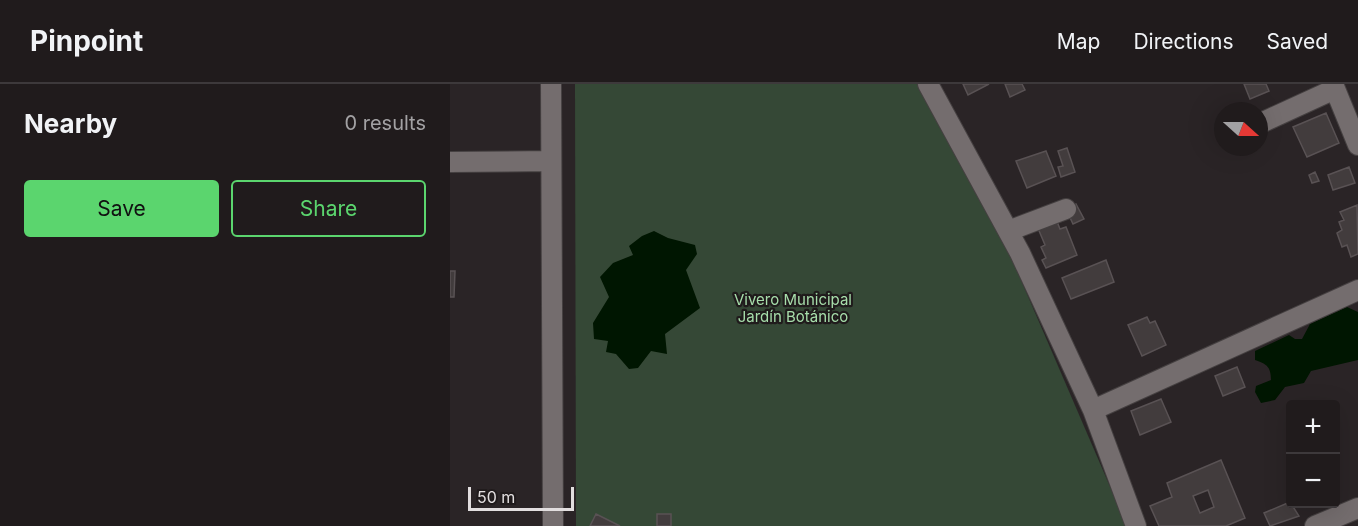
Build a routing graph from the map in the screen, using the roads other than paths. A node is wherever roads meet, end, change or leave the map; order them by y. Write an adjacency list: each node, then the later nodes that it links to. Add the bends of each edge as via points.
1 (551, 84): 6 (street)
2 (928, 84): 9 (street)
3 (1334, 86): 4 (street); 5 (street)
4 (1268, 119)
5 (1358, 145)
6 (550, 161): 7 (street); 13 (street)
7 (450, 162)
8 (1066, 209): 9 (street)
9 (1008, 231): 11 (street)
10 (1358, 290): 11 (street)
11 (1094, 410): 14 (street)
12 (1358, 508): 15 (street)
13 (553, 526)
14 (1136, 526)
15 (1315, 526)

